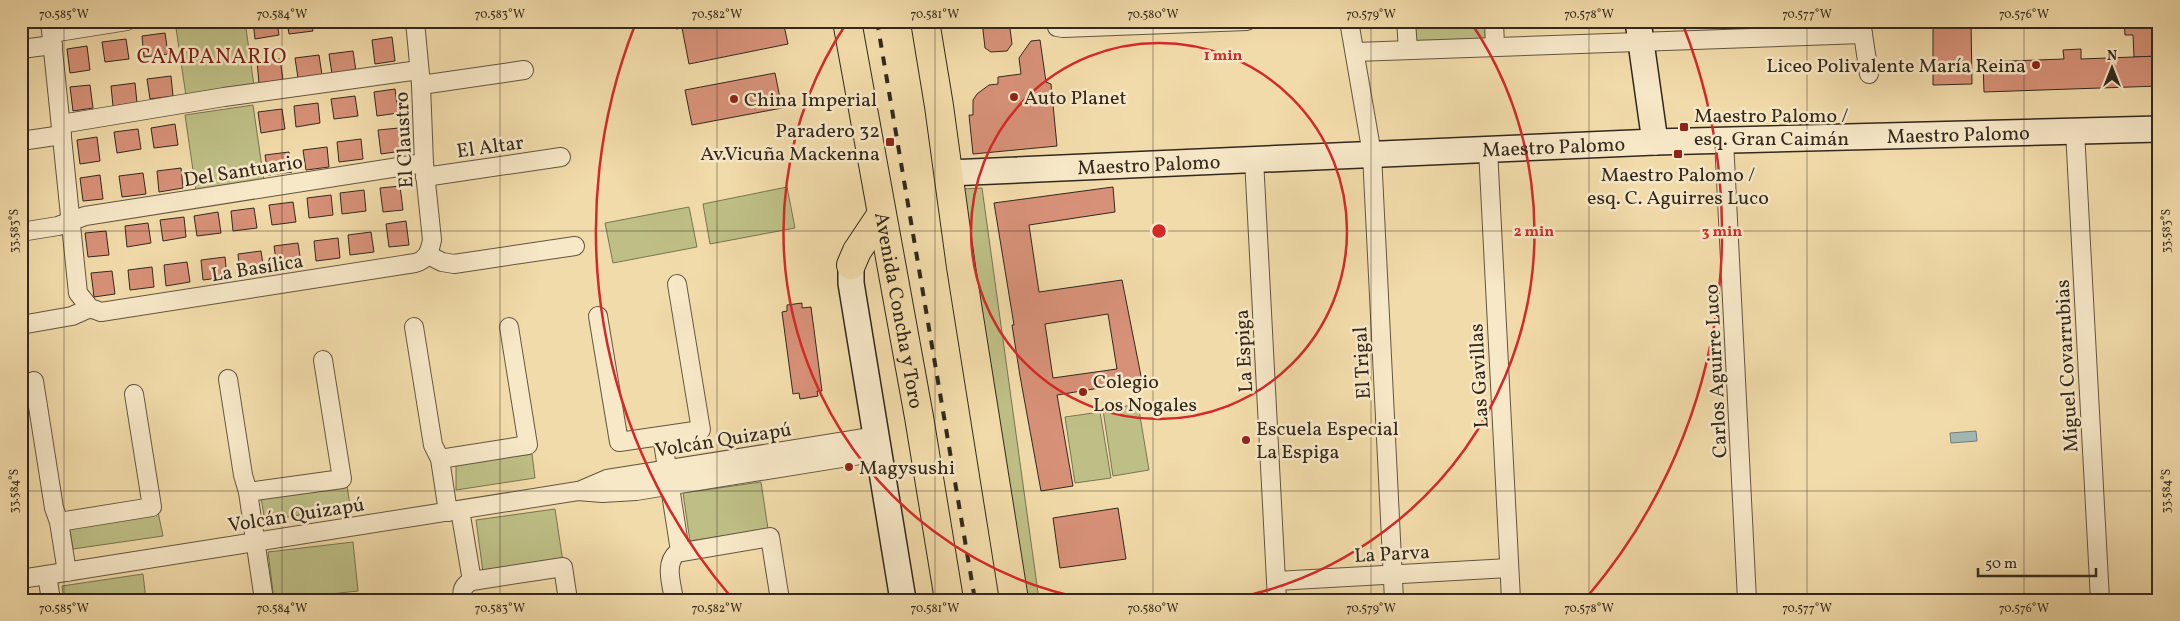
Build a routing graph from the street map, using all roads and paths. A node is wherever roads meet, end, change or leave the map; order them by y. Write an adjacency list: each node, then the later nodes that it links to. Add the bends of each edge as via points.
1 (127, 21): 13 (street)
2 (415, 21): 20 (street, El Claustro)
3 (847, 21): 33 (main road, Avenida Concha y Toro)
4 (924, 21): 32 (main road)
5 (1247, 21): 9 (street)
6 (1349, 21): 17 (street, El Trigal)
7 (1406, 21): 16 (street)
8 (1494, 21): 14 (street)
9 (1217, 22): 10 (street, via 1063,28)
10 (1056, 24)
11 (1862, 28): 12 (street); 19 (street)
12 (1640, 32): 14 (street); 26 (street)
13 (52, 33): 15 (street); 22 (street)
14 (1495, 47): 16 (street)
15 (21, 50)
16 (1408, 50): 17 (street)
17 (1355, 52): 28 (street, El Trigal)
18 (524, 70): 20 (street)
19 (1869, 74)
20 (420, 77): 22 (street, via 224,97); 31 (street, El Claustro)
21 (2159, 129): 23 (street, Maestro Palomo)
22 (61, 130): 25 (street); 34 (street)
23 (2074, 131): 24 (street, Maestro Palomo); 78 (street, Miguel Covarrubias)
24 (1724, 140): 26 (street, Maestro Palomo); 77 (street, Carlos Aguirre Luco)
25 (21, 141)
26 (1656, 142): 27 (street, Maestro Palomo)
27 (1488, 149): 28 (street, Maestro Palomo); 58 (street, Las Gavillas)
28 (1372, 154): 30 (street, Maestro Palomo); 61 (street, El Trigal)
29 (561, 157): 31 (street, El Altar)
30 (1254, 159): 32 (street, Maestro Palomo); 64 (street, La Espiga)
31 (424, 170): 34 (street, Del Santuario, via 85,216); 37 (street, El Claustro, via 432,240)
32 (948, 173): 73 (main road)
33 (881, 215): 38 (main road); 72 (main road, Avenida Concha y Toro)
34 (70, 222): 35 (street, Del Santuario); 40 (street, via 78,293)
35 (21, 232)
36 (574, 246): 37 (street, via 450,264)
37 (428, 255): 40 (street, La Basílica, via 420,262 108,312)
38 (851, 265): 50 (street, Avenida Concha y Toro, via 851,283)
39 (677, 284): 49 (street, via 701,430)
40 (90, 308): 42 (street, via 72,316)
41 (598, 316): 49 (street, via 619,442)
42 (21, 325)
43 (414, 327): 51 (street, via 433,445)
44 (509, 327): 51 (street, via 528,445)
45 (323, 360): 53 (street, via 342,479)
46 (228, 379): 53 (street)
47 (34, 380): 55 (street)
48 (134, 394): 55 (street, via 152,506)
49 (662, 436): 52 (street)
50 (878, 444): 52 (street, Volcán Quizapú); 71 (street, Avenida Concha y Toro)
51 (440, 459): 54 (street)
52 (668, 477): 54 (street, Volcán Quizapú, via 620,492 578,491); 57 (street)
53 (248, 492): 56 (street)
54 (454, 511): 56 (street, Volcán Quizapú); 63 (street)
55 (59, 522): 59 (street)
56 (256, 542): 59 (street, Volcán Quizapú); 66 (street)
57 (680, 551): 69 (street, via 670,562); 70 (street, via 770,537)
58 (1510, 568): 61 (street, La Parva); 76 (street, Las Gavillas)
59 (68, 572): 60 (street, Volcán Quizapú)
60 (47, 575): 62 (street, Volcán Quizapú); 65 (street)
61 (1393, 575): 64 (street, La Parva); 75 (street, El Trigal)
62 (21, 579)
63 (472, 581): 67 (street, via 464,586); 68 (street, via 563,567)
64 (1276, 581): 74 (street, La Espiga)
65 (51, 600)
66 (264, 600)
67 (462, 600)
68 (568, 600)
69 (674, 600)
70 (780, 600)
71 (903, 600)
72 (949, 600)
73 (1014, 600)
74 (1277, 600)
75 (1394, 600)
76 (1511, 600)
77 (1748, 600)
78 (2100, 600)

